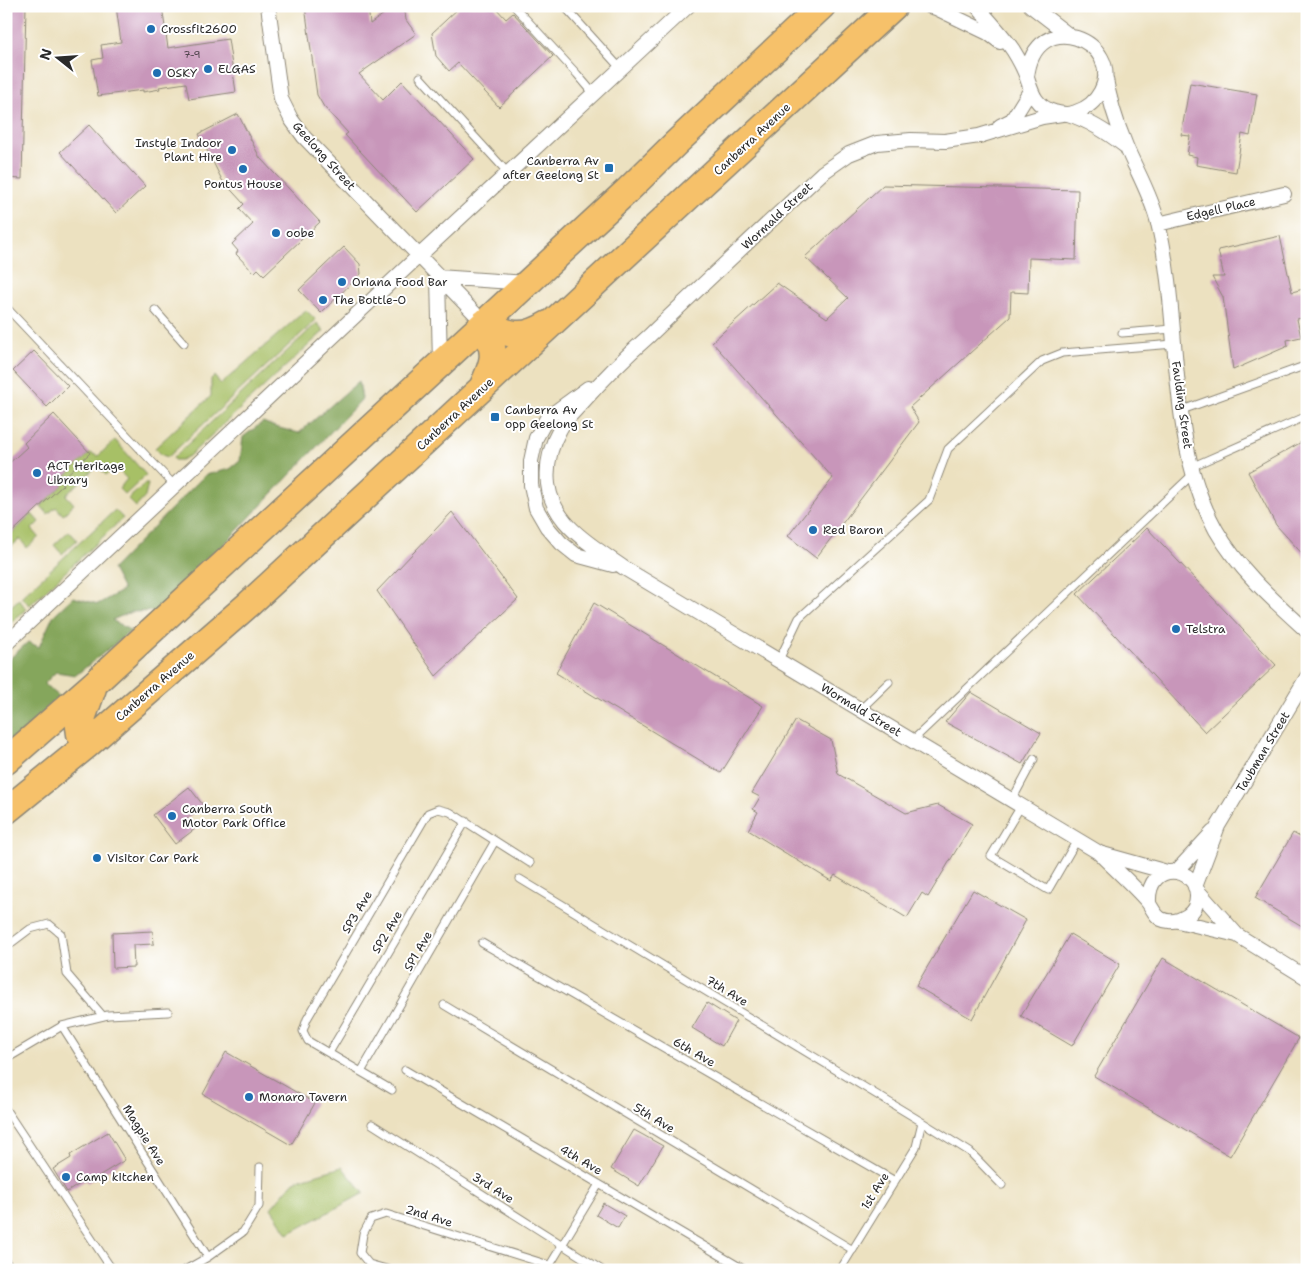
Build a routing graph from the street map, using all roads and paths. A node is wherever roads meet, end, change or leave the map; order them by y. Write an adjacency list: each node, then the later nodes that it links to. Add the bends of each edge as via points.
1 (268, 6): 27 (street, Geelong Street, via 281,99 291,119 304,137)
2 (514, 6): 20 (lane)
3 (564, 6): 16 (lane)
4 (688, 6): 16 (street)
5 (822, 6): 13 (highway)
6 (833, 6): 13 (highway)
7 (894, 6): 12 (highway, Canberra Avenue)
8 (904, 6): 12 (street)
9 (929, 6): 15 (street, via 988,33)
10 (977, 6): 15 (street)
11 (1031, 6): 14 (street)
12 (868, 31): 32 (highway, Canberra Avenue)
13 (790, 36): 29 (highway)
14 (1070, 36): 17 (street, via 1094,48 1102,59); 19 (street, via 1050,39 1034,51 1028,64)
15 (1014, 51): 19 (street)
16 (621, 69): 20 (street)
17 (1105, 74): 21 (street, via 1097,99 1086,108); 23 (street, Faulding Street, via 1109,98)
18 (420, 77): 24 (lane)
19 (1028, 84): 21 (street, via 1038,102 1048,110); 22 (street, Wormald Street, via 1012,120)
20 (594, 94): 24 (street)
21 (1065, 114): 22 (street, Wormald Street, via 1042,117); 23 (street, Faulding Street, via 1104,129)
22 (979, 136): 47 (street, Wormald Street, via 945,141 877,142 849,154 822,173 610,372 561,427 553,443 548,484 553,503 570,529 624,568)
23 (1126, 146): 26 (street, Faulding Street, via 1149,195)
24 (508, 173): 27 (street)
25 (1284, 194): 26 (street, Edgell Place)
26 (1158, 224): 34 (street, Faulding Street)
27 (418, 257): 28 (street, Geelong Street); 44 (street)
28 (438, 277): 29 (street); 33 (street, Geelong Street); 38 (street)
29 (527, 283): 33 (highway)
30 (6, 307): 44 (lane)
31 (155, 310): 36 (lane)
32 (562, 316): 33 (highway, via 525,334 507,334); 40 (highway, Canberra Avenue)
33 (484, 323): 38 (highway); 40 (highway, via 493,346 492,366)
34 (1173, 329): 35 (lane); 37 (street, Faulding Street)
35 (1122, 333)
36 (184, 343)
37 (1174, 344): 41 (street, Faulding Street); 47 (lane, via 1062,353 1042,361 948,449 929,500 799,618)
38 (440, 364): 50 (highway)
39 (1307, 364): 41 (lane)
40 (481, 390): 53 (highway, Canberra Avenue, via 249,604)
41 (1182, 410): 43 (street, Faulding Street)
42 (1307, 416): 43 (lane)
43 (1192, 471): 45 (street, Faulding Street, via 1202,502 1235,559 1255,583); 52 (lane)
44 (174, 485): 46 (street)
45 (1307, 631)
46 (6, 644)
47 (779, 660): 51 (street, Wormald Street)
48 (1307, 677): 59 (street, Taubman Street)
49 (889, 682): 51 (lane)
50 (95, 683): 53 (highway, via 79,727); 54 (highway)
51 (861, 709): 52 (street, Wormald Street)
52 (913, 740): 56 (street, Wormald Street)
53 (86, 746): 54 (highway, via 75,738 64,736); 57 (highway, Canberra Avenue)
54 (13, 755)
55 (1034, 759): 56 (lane)
56 (1016, 803): 60 (street, Wormald Street); 60 (lane, via 991,856 1048,890)
57 (6, 811)
58 (466, 822): 61 (lane, SP3 Ave); 77 (lane, SP2 Ave); 77 (lane, SP3 Ave, via 450,812 438,810 428,813 307,1019 303,1031 308,1041)
59 (1218, 826): 64 (street, Taubman Street); 66 (street, Taubman Street)
60 (1077, 840): 62 (street, Wormald Street)
61 (495, 841): 63 (lane, SP3 Ave); 80 (lane, SP1 Ave)
62 (1098, 852): 64 (street, Wormald Street); 67 (street, Wormald Street)
63 (530, 863)
64 (1171, 872): 66 (street, Wormald Street, via 1184,874); 67 (street, via 1156,878 1150,886)
65 (520, 879): 83 (lane, 7th Ave)
66 (1196, 889): 68 (street, via 1198,899 1195,907); 69 (street, Wormald Street)
67 (1149, 902): 68 (street, Wormald Street, via 1154,913 1161,918)
68 (1178, 921): 69 (street, Wormald Street)
69 (1237, 935): 72 (street, Wormald Street)
70 (482, 942): 86 (lane, 6th Ave)
71 (6, 947): 75 (lane, via 30,929 49,924 61,934 67,974)
72 (1307, 978)
73 (444, 1005): 90 (lane, 5th Ave)
74 (168, 1012): 75 (lane)
75 (103, 1016): 76 (lane)
76 (62, 1026): 78 (lane); 91 (lane, Magpie Ave)
77 (329, 1053): 80 (lane, SP3 Ave)
78 (6, 1059)
79 (405, 1070): 87 (lane, 4th Ave)
80 (361, 1072): 81 (lane, SP3 Ave)
81 (392, 1090)
82 (6, 1110): 95 (lane)
83 (922, 1122): 86 (lane, 1st Ave, via 916,1146); 88 (lane, 7th Ave, via 970,1152)
84 (372, 1124): 89 (lane, 3rd Ave)
85 (260, 1167): 91 (lane, via 259,1206 243,1232)
86 (895, 1181): 90 (lane, 1st Ave)
87 (599, 1184): 89 (lane, 2nd Ave); 99 (lane, 4th Ave)
88 (1002, 1185)
89 (562, 1245): 93 (lane, 2nd Ave); 98 (lane, 3rd Ave)
90 (852, 1250): 100 (lane, 1st Ave)
91 (208, 1257): 96 (lane)
92 (6, 1262): 94 (lane)
93 (548, 1268): 97 (lane, 2nd Ave, via 386,1214 371,1218 363,1234 360,1253 369,1264)
94 (11, 1270)
95 (114, 1270)
96 (185, 1270)
97 (390, 1270)
98 (602, 1270)
99 (745, 1270)
100 (840, 1270)

